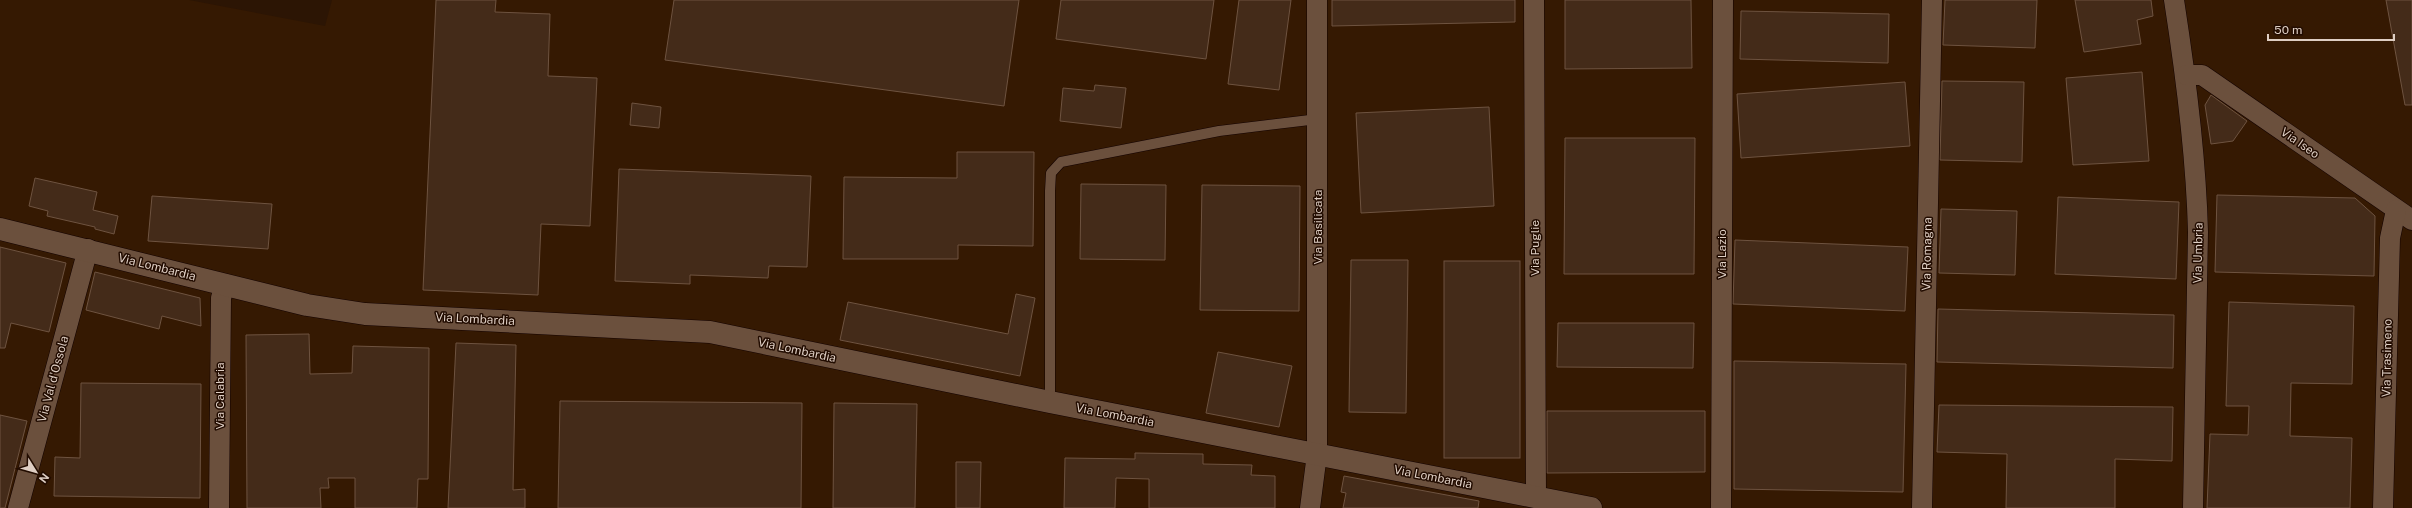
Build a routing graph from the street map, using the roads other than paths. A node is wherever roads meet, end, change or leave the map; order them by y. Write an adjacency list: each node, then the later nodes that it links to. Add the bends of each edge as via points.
1 (1317, 0): 7 (street, Via Basilicata)
2 (1534, 0): 14 (street, Via Puglie)
3 (1723, 0): 19 (street, Via Lazio)
4 (1932, 0): 20 (street, Via Romagna)
5 (2174, 0): 6 (street, Via Umbria)
6 (2186, 75): 8 (street, Via Iseo, via 2202,75); 21 (street, Via Umbria, via 2197,190 2198,232)
7 (1318, 119): 12 (lane, via 1219,131 1061,162 1051,173); 13 (street, Via Basilicata)
8 (2404, 215): 22 (street, Via Trasimeno, via 2390,238)
9 (0, 229): 10 (street, Via Lombardia)
10 (88, 249): 11 (street, Via Lombardia); 15 (street, Via Val d'Ossola)
11 (225, 284): 12 (street, Via Lombardia, via 307,305 365,314 710,332); 16 (street, Via Calabria, via 221,298)
12 (1050, 402): 13 (street, Via Lombardia)
13 (1317, 454): 14 (street, Via Lombardia); 17 (street, Via Basilicata)
14 (1536, 497): 18 (street, Via Lombardia)
15 (18, 508)
16 (220, 508)
17 (1310, 508)
18 (1591, 508)
19 (1721, 508)
20 (1922, 508)
21 (2193, 508)
22 (2383, 508)

